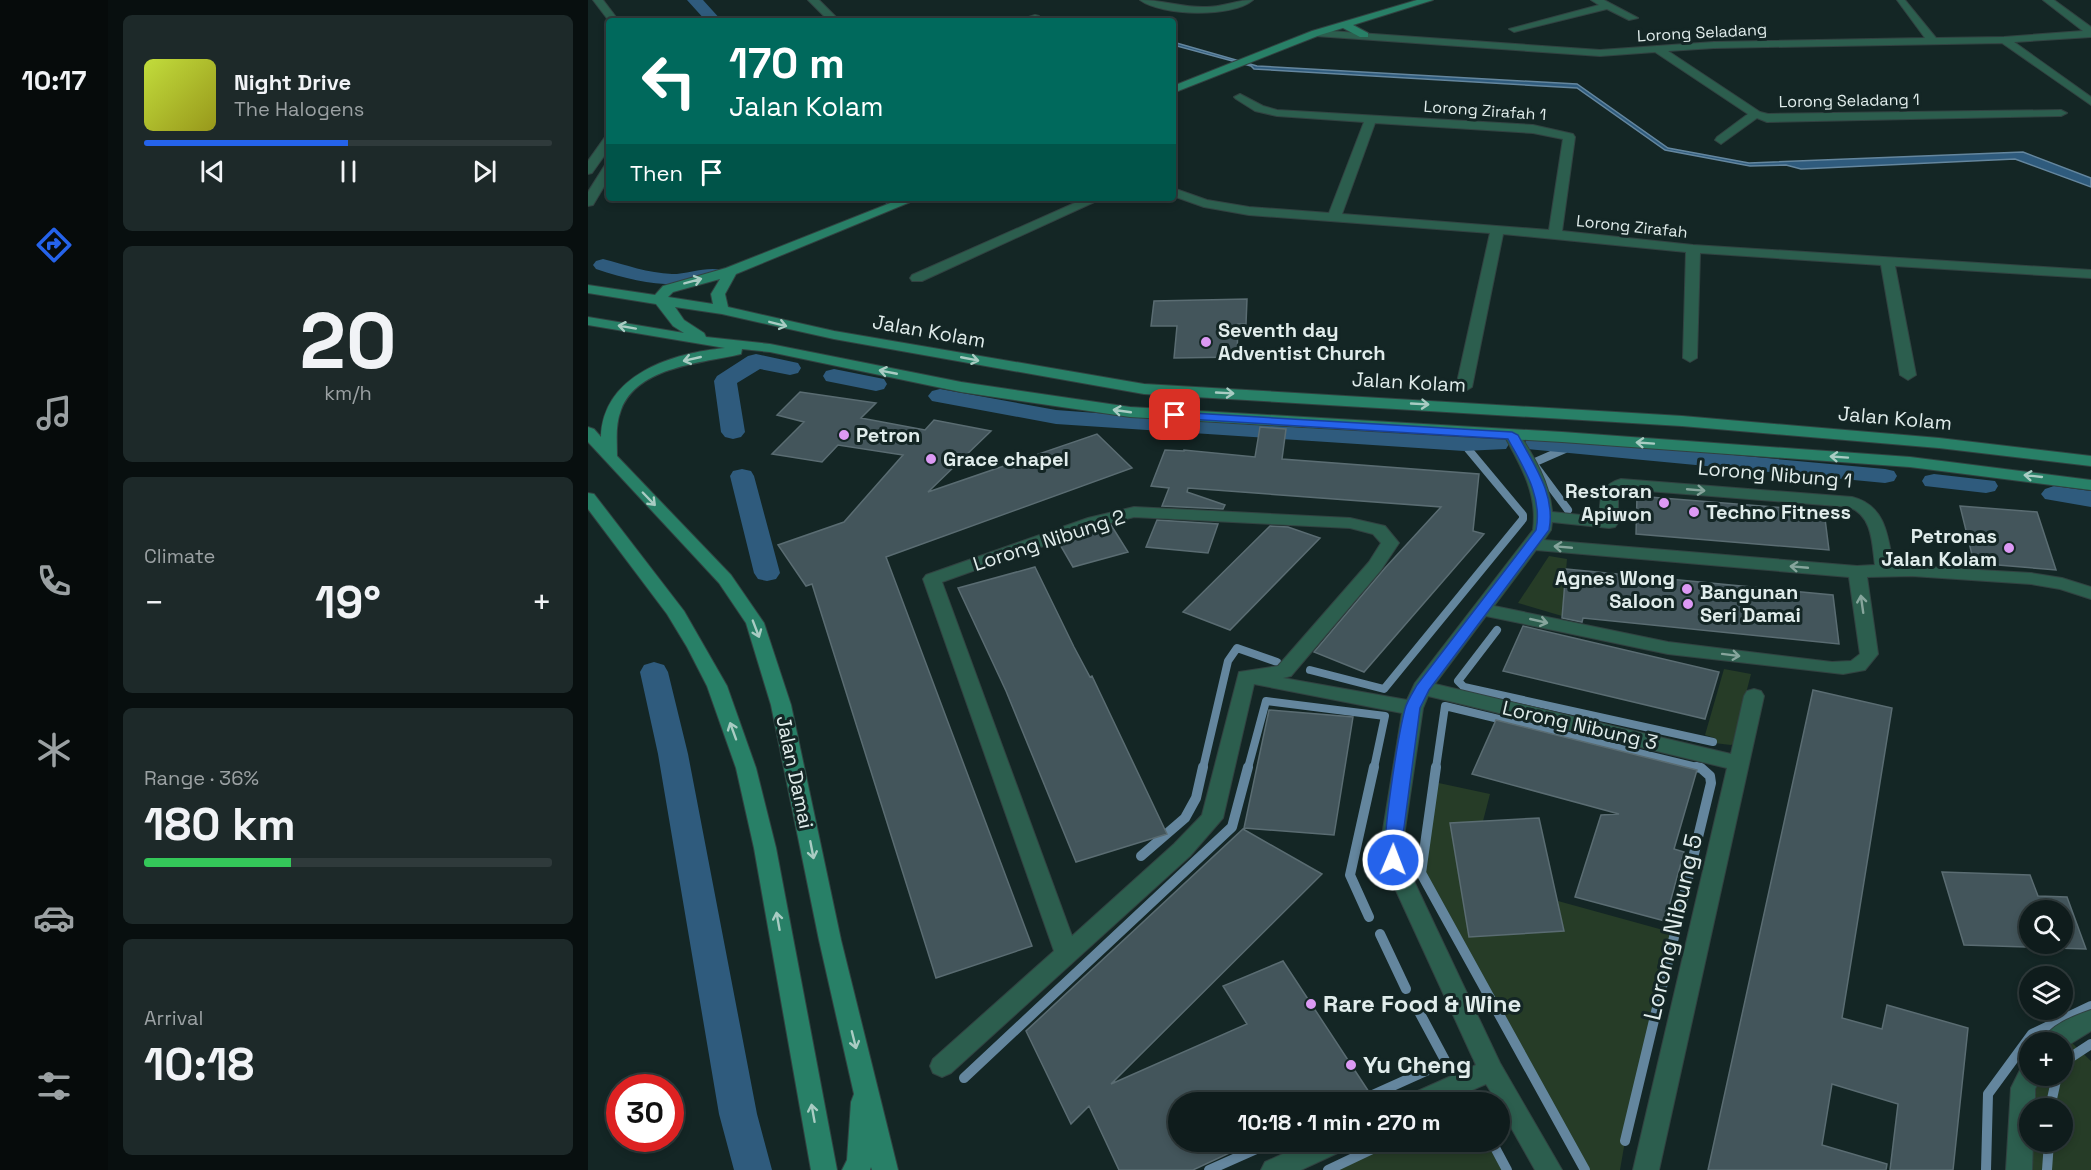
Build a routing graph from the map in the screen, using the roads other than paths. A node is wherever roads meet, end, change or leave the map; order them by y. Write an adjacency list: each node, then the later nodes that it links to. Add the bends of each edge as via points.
1 (597, 0): 11 (street)
2 (827, 0): 8 (street)
3 (1145, 0): 4 (street, via 1208,12)
4 (1248, 0)
5 (1428, 0): 14 (main road)
6 (1596, 0): 10 (street)
7 (2048, 0): 17 (street)
8 (814, 1): 12 (street)
9 (1901, 1): 20 (street)
10 (1608, 6): 13 (street); 15 (street)
11 (612, 18)
12 (832, 18)
13 (1633, 18)
14 (1343, 24): 16 (main road); 18 (main road)
15 (1514, 29)
16 (1316, 33): 18 (street, Lorong Seladang); 22 (main road)
17 (2091, 33): 19 (street, Lorong Seladang)
18 (1364, 35): 21 (street, Lorong Seladang, via 1600,53)
19 (2004, 40): 20 (street, Lorong Seladang); 24 (street)
20 (1933, 41): 21 (street, Lorong Seladang, via 1714,45)
21 (1657, 50): 26 (street, Lorong Seladang 1)
22 (1176, 89)
23 (1240, 97): 27 (street, Lorong Zirafah 1, via 1259,109 1277,113)
24 (2091, 102)
25 (2061, 112): 26 (street, Lorong Seladang 1, via 1767,118)
26 (1756, 114): 28 (street)
27 (1371, 118): 36 (street); 38 (street, Lorong Zirafah 1, via 1533,129 1569,137)
28 (1721, 140)
29 (606, 144): 30 (street)
30 (588, 170)
31 (606, 173): 35 (street)
32 (1176, 193): 36 (street, Lorong Zirafah, via 1249,211)
33 (906, 201): 41 (main road)
34 (1090, 201): 43 (street)
35 (588, 202)
36 (1335, 217): 37 (street, Lorong Zirafah)
37 (1497, 231): 38 (street, Lorong Zirafah); 52 (street)
38 (1555, 234): 39 (street, Lorong Zirafah)
39 (1693, 249): 40 (street, Lorong Zirafah); 50 (street)
40 (1887, 262): 42 (street, Lorong Zirafah); 51 (street)
41 (731, 271): 45 (main road, one-way to 41, via 668,289); 46 (main road, via 718,294)
42 (2091, 274)
43 (917, 278)
44 (588, 289): 45 (main road, Jalan Kolam)
45 (659, 299): 46 (main road, Jalan Kolam); 48 (main road, via 678,323)
46 (722, 310): 53 (main road, Jalan Kolam, one-way to 53, via 834,335 1144,389)
47 (588, 321): 48 (main road, one-way to 47)
48 (705, 341): 49 (main road)
49 (770, 348): 55 (main road, one-way to 49, via 1130,412 961,387); 56 (main road, one-way to 56, via 725,351 672,364 645,377 614,404 609,424)
50 (1690, 358)
51 (1908, 375)
52 (1464, 387)
53 (1449, 405): 55 (main road, via 1481,415); 57 (main road, Jalan Kolam, via 1939,443)
54 (588, 432): 56 (main road, Jalan Damai)
55 (1512, 435): 58 (main road, one-way to 55, via 1910,462); 60 (street, via 1539,487)
56 (609, 457): 78 (main road, Jalan Damai, one-way to 78, via 725,579 755,623 781,705)
57 (2091, 461)
58 (2091, 485)
59 (588, 498): 82 (main road, one-way to 59, via 765,848 746,768 717,686 696,646 675,611)
60 (1545, 516): 61 (street); 62 (street, via 1542,530)
61 (1609, 523): 63 (street); 64 (street, Lorong Nibung 1, one-way to 64, via 1609,493 1620,484 1852,502 1874,515)
62 (1532, 544): 63 (street, one-way to 62); 67 (street)
63 (1606, 550): 65 (street, one-way to 63)
64 (1885, 569): 65 (street); 66 (street, via 2059,582)
65 (1857, 572): 67 (street, one-way to 65, via 1668,648 1855,668 1869,654)
66 (2091, 593)
67 (1482, 609): 69 (street)
68 (1251, 676): 71 (street); 73 (street, via 1212,818 1200,834); 73 (street, Lorong Nibung 2, via 1284,671 1380,558 1390,543 1379,530 1350,523 1134,512 1094,522 932,579)
69 (1422, 688): 71 (street); 72 (street, Lorong Nibung 3)
70 (1754, 696): 72 (street, Lorong Nibung 5)
71 (1413, 708): 77 (street, via 1393,836 1393,860)
72 (1738, 763): 87 (street, Lorong Nibung 5)
73 (1067, 954): 76 (street)
74 (2091, 1020): 75 (street)
75 (2068, 1032)
76 (942, 1066)
77 (1491, 1070): 80 (street); 86 (street)
78 (864, 1082): 83 (main road, via 860,1163); 84 (main road, Jalan Damai)
79 (2024, 1086): 88 (street)
80 (1442, 1092)
81 (1313, 1152): 85 (street)
82 (824, 1170)
83 (855, 1170)
84 (885, 1170)
85 (1274, 1170)
86 (1549, 1170)
87 (1646, 1170)
88 (2019, 1170)

